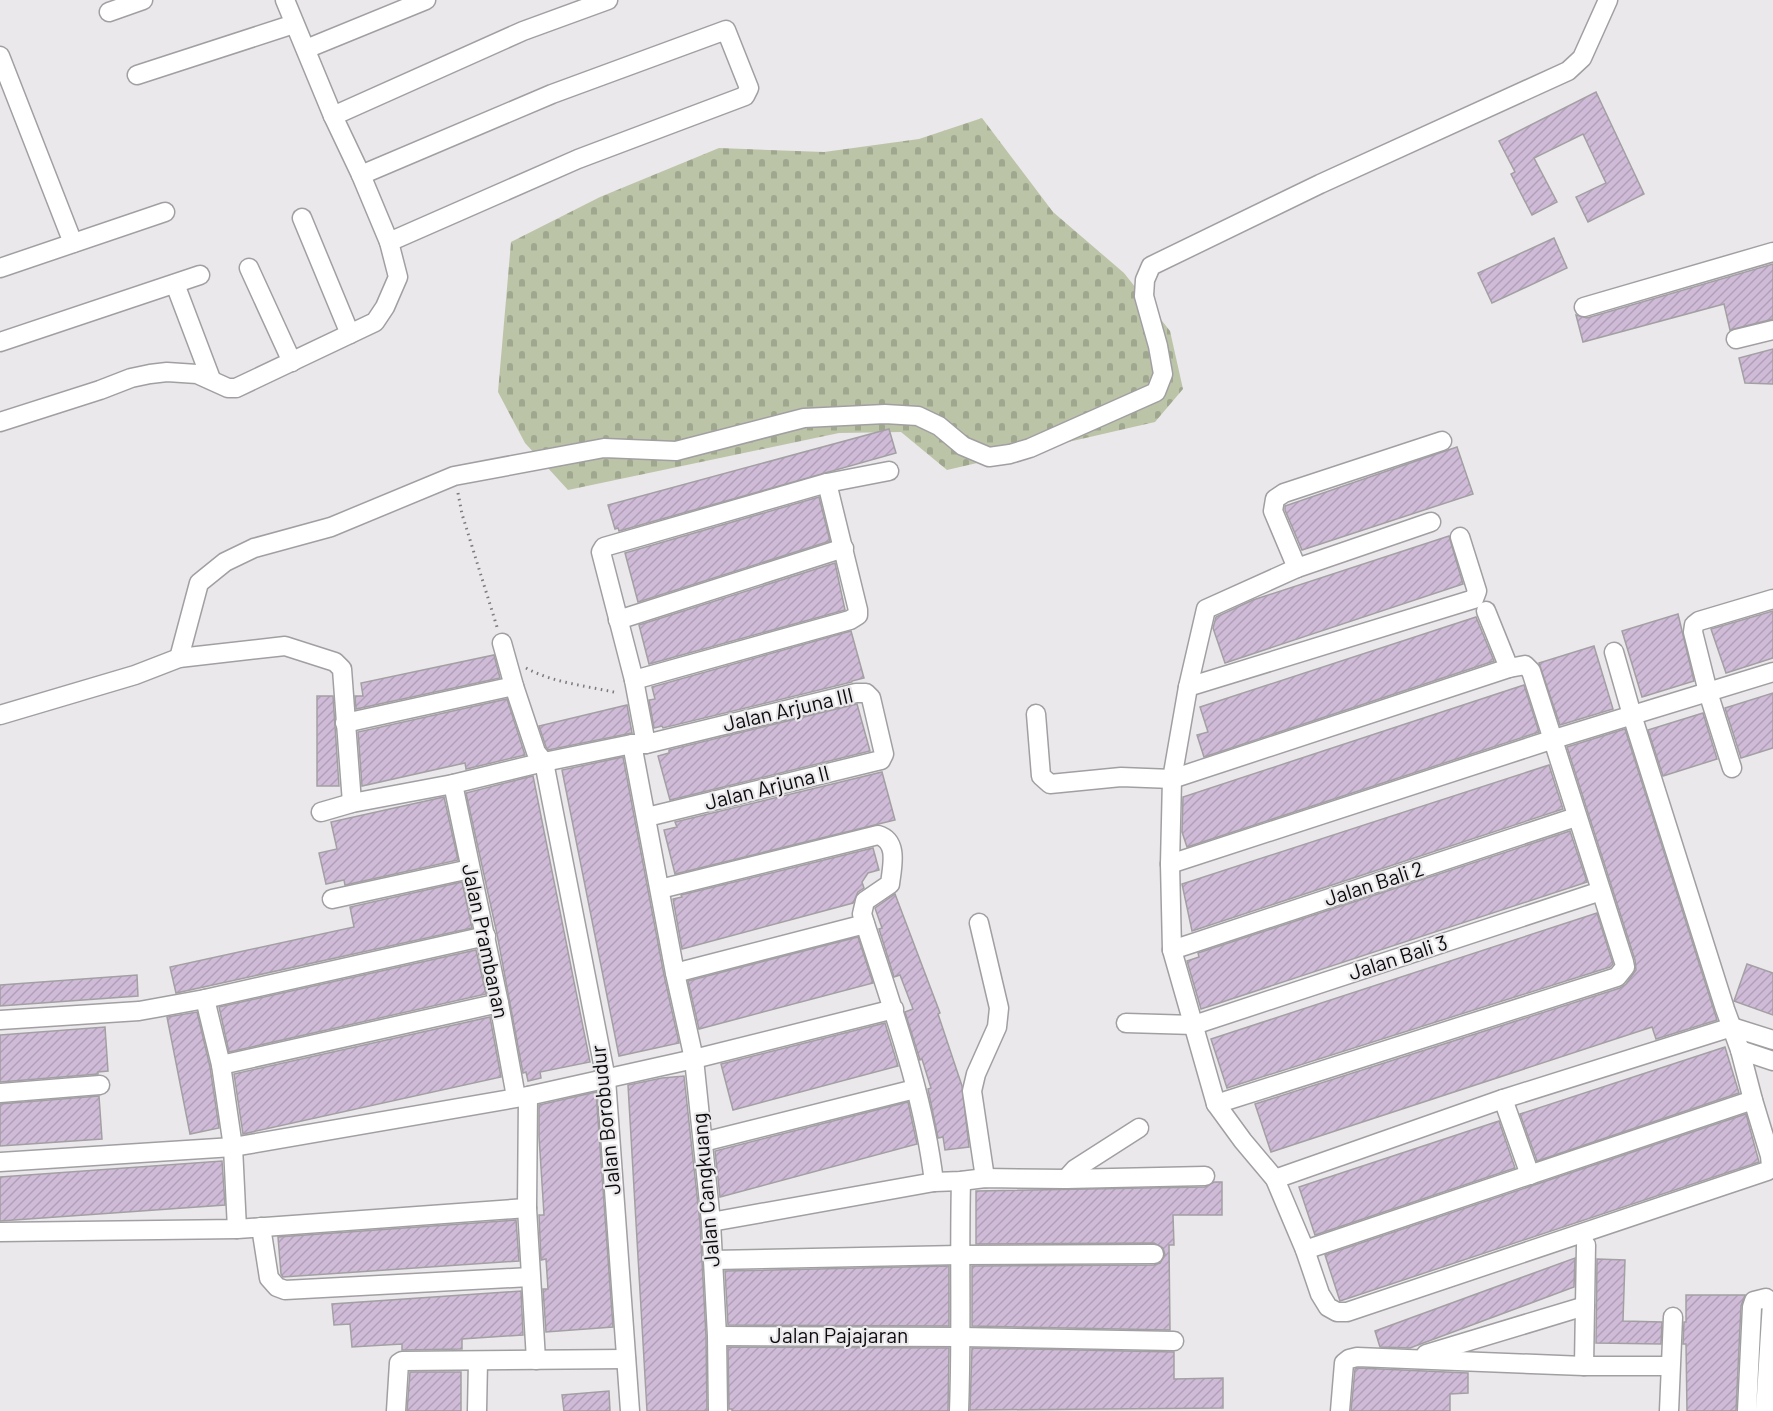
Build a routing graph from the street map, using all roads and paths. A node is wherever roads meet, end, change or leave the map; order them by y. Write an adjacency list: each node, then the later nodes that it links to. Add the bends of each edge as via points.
1 (143, 0): 7 (street)
2 (285, 0): 8 (street)
3 (426, 0): 9 (street)
4 (608, 0): 12 (street, via 523,31)
5 (1626, 0): 6 (street)
6 (1607, 2): 33 (street, via 1582,58 1568,71 1151,266 1144,296 1163,374 1156,392 1030,448 989,457 963,446 939,426 918,416 816,417 676,451 604,448)
7 (109, 12)
8 (294, 24): 9 (street); 11 (street)
9 (306, 49): 12 (street)
10 (0, 56): 17 (street)
11 (137, 75)
12 (333, 116): 13 (street)
13 (361, 175): 16 (street); 16 (street, via 552,94 726,30 749,88 745,96 578,159)
14 (165, 212): 17 (street)
15 (302, 218): 25 (street)
16 (389, 242): 25 (street, via 398,277 375,322)
17 (73, 243): 19 (street)
18 (1773, 252): 23 (street)
19 (0, 268)
20 (249, 268): 28 (street)
21 (200, 275): 22 (street)
22 (175, 284): 27 (street); 29 (street)
23 (1584, 308)
24 (1773, 330): 26 (street)
25 (350, 334): 28 (street)
26 (1736, 339)
27 (0, 342)
28 (292, 362): 29 (street, via 236,388)
29 (211, 379): 30 (street, via 196,374 150,374)
30 (0, 422)
31 (1442, 441): 38 (street, via 1275,499 1273,511)
32 (889, 471): 34 (street)
33 (454, 476): 42 (path); 44 (street, via 331,527 254,548 225,562 199,583)
34 (827, 483): 37 (street); 41 (street, Jalan Cangkuang, via 604,547 601,552)
35 (1431, 522): 38 (street)
36 (1460, 537): 49 (street, via 1477,591 1474,599)
37 (844, 548): 41 (street); 50 (street, via 858,615)
38 (1297, 568): 49 (street, via 1206,609)
39 (1773, 598): 51 (street, via 1694,625)
40 (1486, 611): 46 (street)
41 (618, 620): 50 (street, Jalan Cangkuang)
42 (502, 643): 48 (street, Jalan Borobudur)
43 (1614, 652): 54 (street)
44 (179, 658): 53 (street); 55 (street, via 285,646 335,662 342,669)
45 (525, 667): 50 (path, via 570,683)
46 (1509, 668): 56 (street, via 1525,666 1531,671); 61 (street)
47 (1773, 672): 51 (street)
48 (514, 686): 55 (street); 59 (street, Jalan Borobudur, via 536,752)
49 (1188, 687): 61 (street)
50 (636, 688): 57 (street, Jalan Cangkuang)
51 (1708, 692): 54 (street); 60 (street)
52 (1036, 714): 61 (street, via 1041,776 1050,784 1121,777)
53 (0, 715)
54 (1632, 715): 56 (street); 83 (street)
55 (345, 723): 63 (street)
56 (1551, 740): 66 (street); 67 (street)
57 (639, 744): 58 (street, Jalan Arjuna III, via 866,693 871,698); 59 (street); 65 (street, Jalan Cangkuang)
58 (884, 754): 65 (street, Jalan Arjuna II, via 873,763)
59 (544, 762): 62 (street); 89 (street, Jalan Borobudur)
60 (1732, 768)
61 (1172, 779): 67 (street)
62 (453, 784): 63 (street); 68 (street, Jalan Prambanan)
63 (352, 803): 64 (street)
64 (321, 812)
65 (647, 817): 69 (street, Jalan Cangkuang)
66 (1576, 817): 70 (street); 75 (street, Jalan Bali 2)
67 (1170, 864): 75 (street)
68 (470, 869): 71 (street); 74 (street, Jalan Prambanan)
69 (660, 889): 73 (street, via 878,835 891,844 893,868 890,884 865,901); 76 (street, Jalan Cangkuang)
70 (1601, 891): 82 (street, Jalan Bali 3); 96 (street, via 1625,967 1617,977)
71 (332, 899)
72 (979, 923): 103 (street, via 999,1008 996,1027 972,1091)
73 (865, 924): 76 (street); 79 (street)
74 (486, 936): 77 (street); 78 (street, Jalan Prambanan)
75 (1172, 950): 82 (street)
76 (675, 973): 86 (street, Jalan Cangkuang)
77 (205, 999): 80 (street, via 139,1011); 88 (street)
78 (500, 1004): 88 (street); 93 (street, Jalan Prambanan)
79 (894, 1009): 86 (street); 91 (street)
80 (0, 1020)
81 (1126, 1023): 82 (street, Jalan Bali 3)
82 (1194, 1025): 96 (street)
83 (1732, 1027): 84 (street); 85 (street); 94 (street)
84 (1773, 1040)
85 (1740, 1050): 87 (street); 95 (street)
86 (694, 1059): 89 (street); 98 (street, Jalan Cangkuang)
87 (1773, 1061)
88 (220, 1065): 99 (street)
89 (606, 1079): 93 (street); 125 (street, Jalan Borobudur)
90 (100, 1084): 92 (street)
91 (915, 1089): 98 (street); 106 (street)
92 (0, 1093)
93 (522, 1096): 99 (street); 108 (street, Jalan Prambanan)
94 (1503, 1099): 101 (street); 105 (street)
95 (1753, 1100): 101 (street); 114 (street, via 1770,1156 1767,1171 1347,1312 1328,1307)
96 (1216, 1104): 105 (street)
97 (1139, 1128): 104 (street, via 1075,1169)
98 (703, 1142): 109 (street, Jalan Cangkuang)
99 (233, 1147): 100 (street); 111 (street)
100 (0, 1162)
101 (1530, 1175): 114 (street)
102 (1205, 1176): 104 (street)
103 (985, 1178): 104 (street); 107 (street)
104 (1066, 1179)
105 (1275, 1179): 114 (street)
106 (934, 1182): 107 (street); 109 (street)
107 (961, 1182): 116 (street)
108 (526, 1208): 110 (street); 118 (street, Jalan Prambanan)
109 (711, 1222): 117 (street, Jalan Cangkuang)
110 (261, 1227): 111 (street); 118 (street, via 270,1278 285,1290)
111 (237, 1229): 112 (street)
112 (0, 1232)
113 (1586, 1245): 119 (street)
114 (1305, 1250)
115 (1154, 1254): 116 (street)
116 (959, 1255): 117 (street); 122 (street)
117 (713, 1260): 121 (street, Jalan Cangkuang)
118 (530, 1276): 126 (street, Jalan Prambanan)
119 (1585, 1306): 124 (street); 128 (street)
120 (1673, 1317): 129 (street)
121 (717, 1336): 122 (street, Jalan Pajajaran); 133 (street, Jalan Cangkuang)
122 (962, 1337): 123 (street, Jalan Pajajaran); 134 (street)
123 (1174, 1341)
124 (1411, 1358): 128 (street); 135 (street, via 1349,1359 1344,1363)
125 (626, 1359): 126 (street); 132 (street, Jalan Borobudur)
126 (536, 1360): 127 (street)
127 (478, 1361): 130 (street, via 402,1361); 131 (street)
128 (1584, 1366): 129 (street)
129 (1670, 1366): 136 (street)
130 (396, 1411)
131 (477, 1411)
132 (630, 1411)
133 (718, 1411)
134 (959, 1411)
135 (1340, 1411)
136 (1668, 1411)
137 (1747, 1411): 138 (street, via 1752,1307 1754,1301 1766,1298 1772,1303)
138 (1765, 1411)

